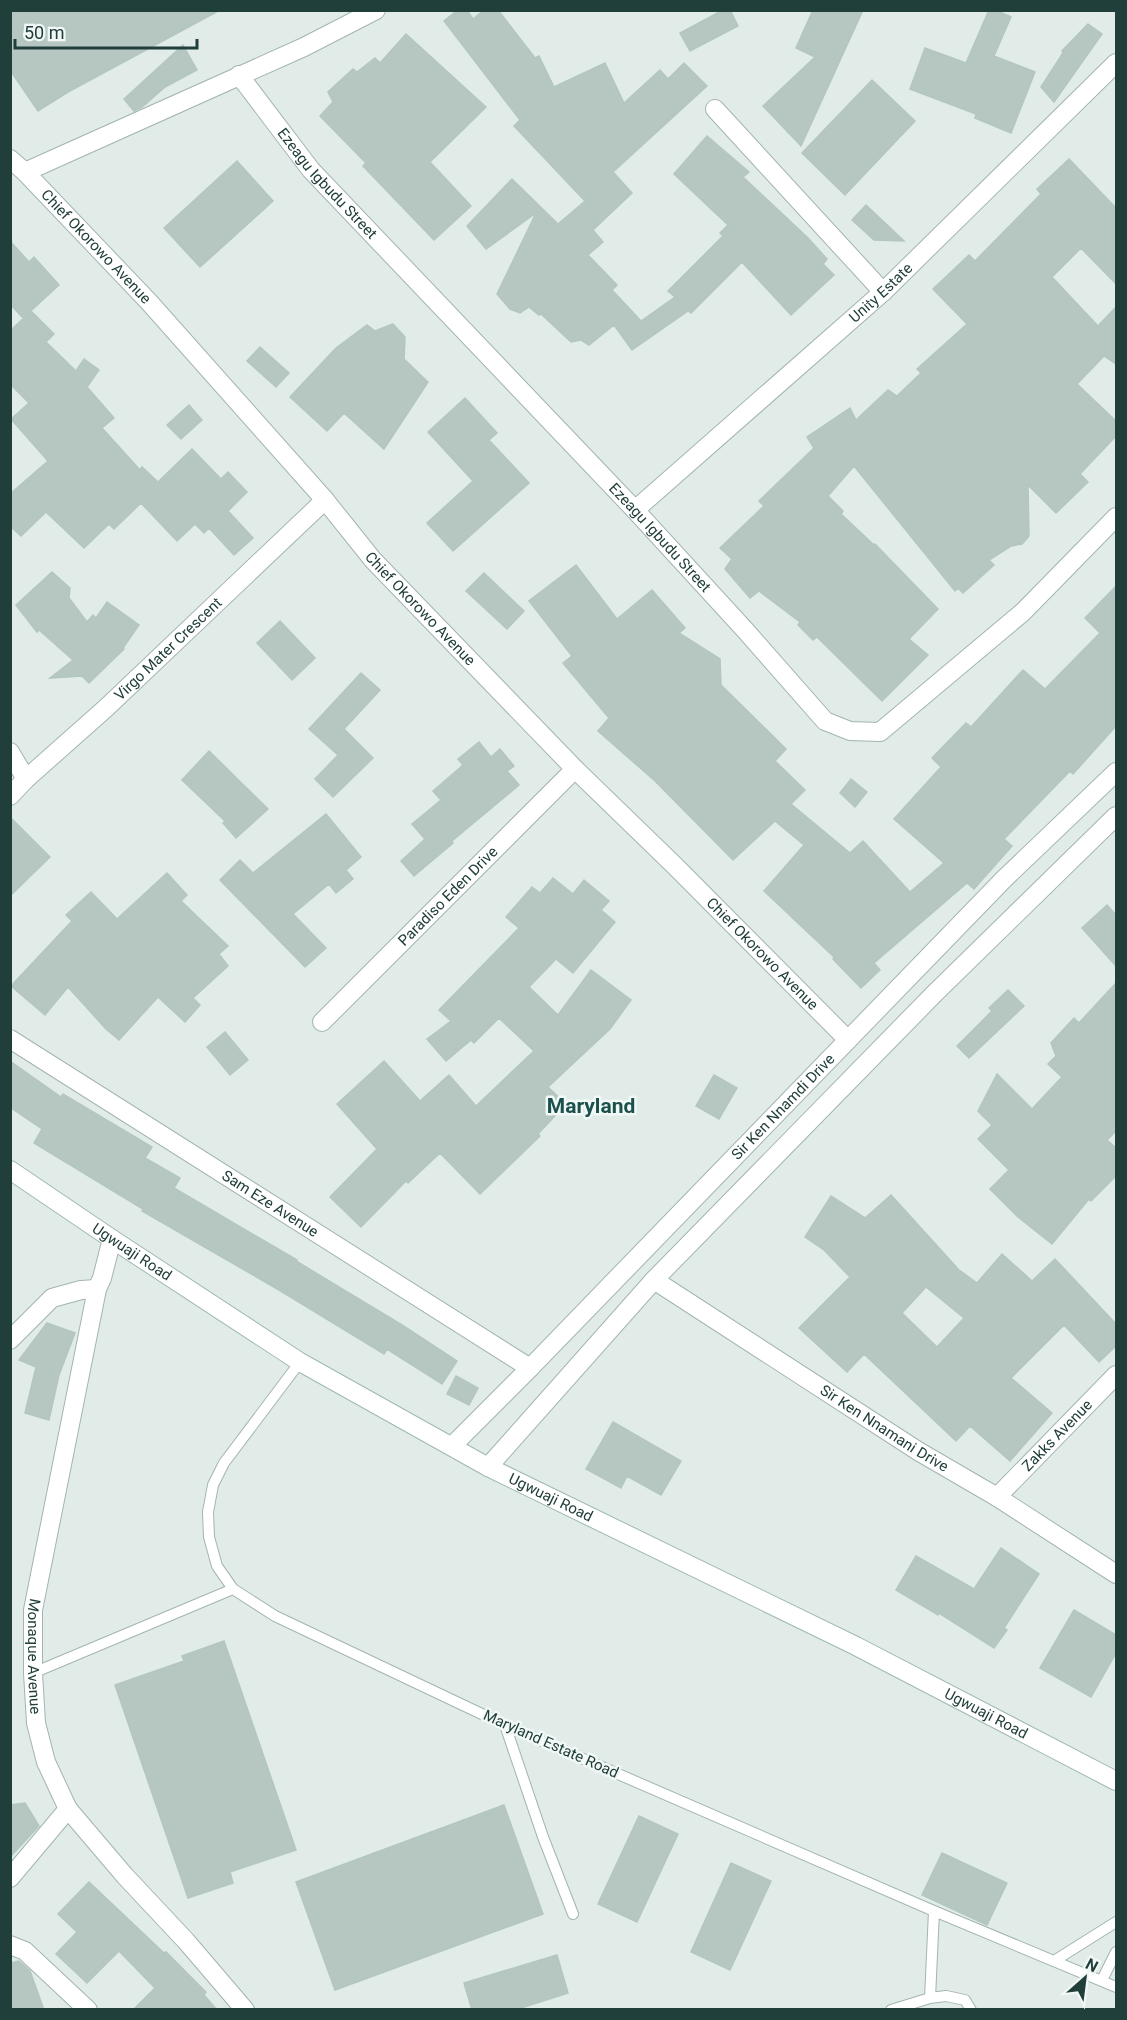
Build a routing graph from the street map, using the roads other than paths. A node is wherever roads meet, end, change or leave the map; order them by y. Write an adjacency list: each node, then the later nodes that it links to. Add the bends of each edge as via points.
1 (376, 10): 3 (street)
2 (1116, 63): 7 (street, Unity Estate)
3 (239, 75): 6 (street); 9 (street, Ezeagu Igbudu Street, via 311,170)
4 (715, 109): 7 (street)
5 (10, 159): 6 (street, Chief Okorowo Avenue)
6 (25, 172): 8 (street, Chief Okorowo Avenue, via 148,302)
7 (883, 292): 9 (street, Unity Estate)
8 (325, 500): 12 (street, Chief Okorowo Avenue, via 374,560); 14 (street, Virgo Mater Crescent)
9 (635, 510): 10 (street, Ezeagu Igbudu Street, via 825,721 850,731 880,732 1023,612)
10 (1116, 517)
11 (10, 752): 14 (street)
12 (575, 769): 19 (street, Paradiso Eden Drive); 21 (street, Chief Okorowo Avenue)
13 (1116, 772): 17 (street, Sir Ken Nnamdi Drive)
14 (26, 779): 15 (street, Virgo Mater Crescent)
15 (10, 796)
16 (1116, 816): 18 (street, Sir Ken Nnamdi Drive)
17 (1004, 879): 18 (street); 21 (street, Sir Ken Nnamdi Drive)
18 (1029, 901): 24 (street, Sir Ken Nnamdi Drive)
19 (321, 1022)
20 (10, 1039): 28 (street, Sam Eze Avenue)
21 (848, 1040): 28 (street, Sir Ken Nnamdi Drive)
22 (10, 1170): 23 (street, Ugwuaji Road)
23 (112, 1239): 25 (street, Monaque Avenue); 27 (street, Ugwuaji Road)
24 (654, 1280): 31 (street, Sir Ken Nnamdi Drive); 32 (street, Sir Ken Nnamani Drive, via 918,1451)
25 (97, 1289): 26 (street, via 52,1298); 35 (street, Monaque Avenue, via 33,1610)
26 (10, 1340)
27 (300, 1362): 30 (street, Ugwuaji Road); 34 (lane, Maryland Estate Road, via 224,1463 213,1485 209,1537 217,1566)
28 (530, 1368): 30 (street, Sir Ken Nnamdi Drive)
29 (1116, 1375): 32 (street, Zakks Avenue)
30 (452, 1446): 31 (street, Ugwuaji Road)
31 (488, 1467): 37 (street, Ugwuaji Road, via 856,1646)
32 (997, 1497): 33 (street, Sir Ken Nnamani Drive)
33 (1116, 1574)
34 (233, 1589): 35 (lane); 36 (lane, Maryland Estate Road, via 275,1616)
35 (33, 1673): 38 (street, Monaque Avenue, via 36,1723 46,1762)
36 (505, 1725): 40 (lane, Maryland Estate Road); 41 (lane)
37 (1116, 1781)
38 (68, 1809): 39 (street); 50 (street, Monaque Avenue)
39 (10, 1878)
40 (934, 1911): 45 (lane, Maryland Estate Road); 48 (lane)
41 (573, 1914)
42 (1116, 1922): 45 (lane)
43 (10, 1945): 49 (street, via 25,1951)
44 (1116, 1952): 46 (lane)
45 (1054, 1961): 46 (lane, Maryland Estate Road)
46 (1102, 1980): 47 (lane, Maryland Estate Road)
47 (1116, 1987)
48 (930, 1998): 51 (lane); 52 (lane, via 965,2000)
49 (88, 2010)
50 (245, 2010)
51 (891, 2010)
52 (971, 2010)

